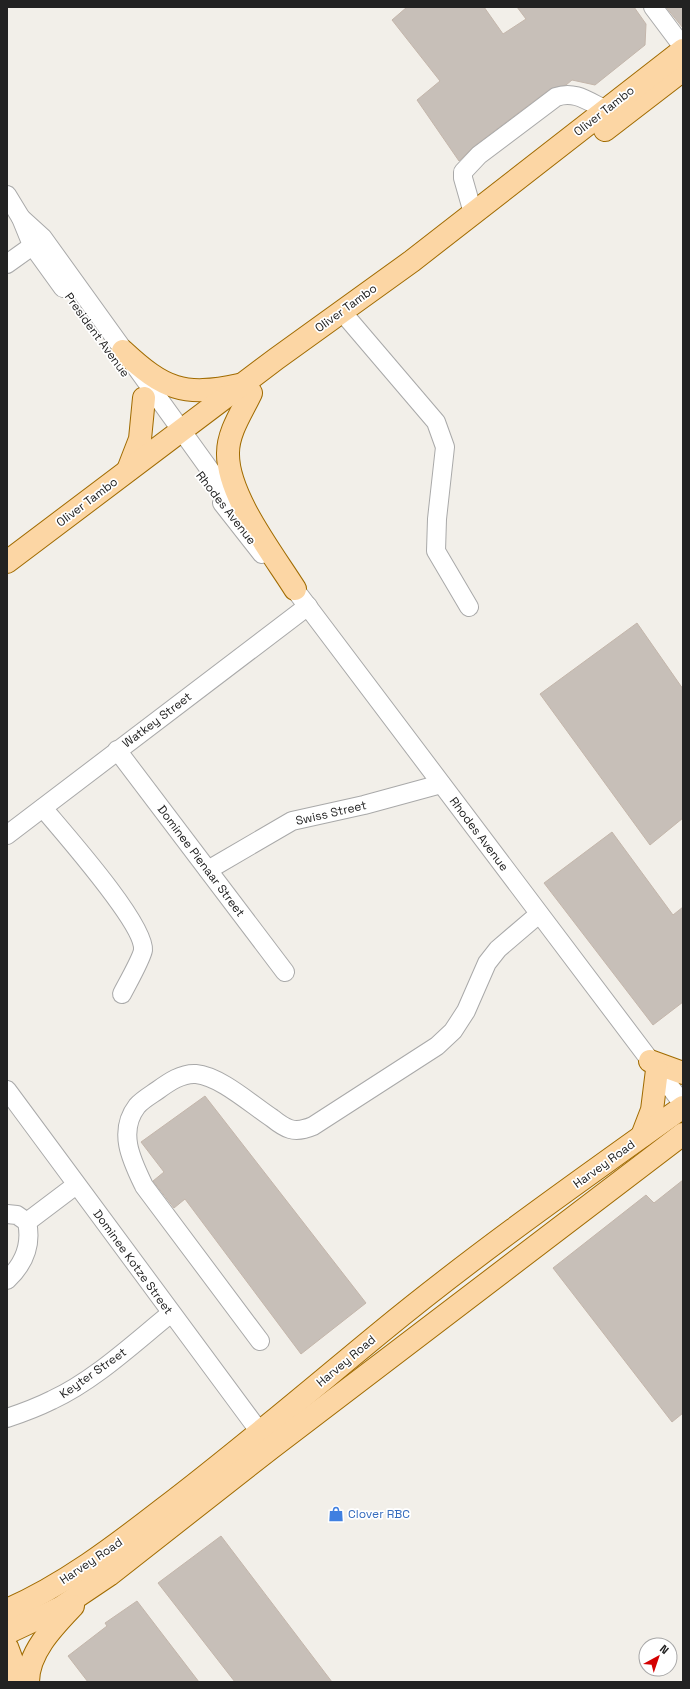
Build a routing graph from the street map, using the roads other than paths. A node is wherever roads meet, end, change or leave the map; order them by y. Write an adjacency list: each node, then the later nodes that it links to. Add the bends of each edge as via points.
1 (654, 7): 2 (street)
2 (683, 46)
3 (683, 50): 5 (main road, Oliver Tambo)
4 (683, 70): 10 (main road, Oliver Tambo)
5 (606, 110): 7 (main road, Oliver Tambo); 7 (street, via 574,95 556,97 479,155 463,172)
6 (7, 195): 8 (street, President Avenue)
7 (473, 213): 10 (main road, Oliver Tambo)
8 (38, 242): 9 (street); 12 (street, President Avenue); 14 (street, President Avenue)
9 (7, 264)
10 (416, 265): 11 (main road, Oliver Tambo); 13 (main road, Oliver Tambo)
11 (349, 320): 13 (main road, Oliver Tambo, via 282,368); 21 (street, via 436,422 445,447 436,551)
12 (123, 351): 13 (main road, via 164,384 190,390); 15 (street, President Avenue)
13 (248, 388): 15 (main road, Oliver Tambo); 19 (main road, via 230,437 230,472 248,515)
14 (144, 398): 15 (street, President Avenue); 16 (main road, via 140,439)
15 (180, 439): 16 (main road, Oliver Tambo); 18 (main road, Oliver Tambo); 19 (street, Rhodes Avenue, via 267,549 275,564)
16 (128, 470): 17 (main road, Oliver Tambo)
17 (7, 562)
18 (7, 575)
19 (295, 589): 20 (street, Rhodes Avenue)
20 (308, 606): 22 (street, Watkey Street); 23 (street, Rhodes Avenue)
21 (470, 607)
22 (117, 750): 24 (street, Watkey Street); 26 (street, Dominee Pienaar Street)
23 (441, 784): 26 (street, Swiss Street, via 364,806 292,821); 27 (street, Rhodes Avenue)
24 (43, 808): 25 (street, Watkey Street); 29 (street, via 127,912 139,933 143,950)
25 (7, 835)
26 (208, 870): 28 (street, Dominee Pienaar Street)
27 (539, 914): 30 (street, Rhodes Avenue); 41 (street, via 498,949 487,963 466,1011 437,1046 313,1126 300,1130 285,1127 229,1088 212,1078 196,1074 182,1076 166,1084 137,1106 129,1121 127,1139 131,1159 144,1186)
28 (285, 972)
29 (122, 994)
30 (654, 1065): 31 (main road); 33 (street, Rhodes Avenue); 35 (main road, via 652,1110)
31 (683, 1073)
32 (7, 1090): 36 (street, Dominee Kotze Street)
33 (683, 1105): 35 (main road, Harvey Road)
34 (683, 1134): 43 (main road, Harvey Road)
35 (642, 1136): 43 (main road, Harvey Road, via 402,1315)
36 (76, 1185): 38 (street); 40 (street, Dominee Kotze Street)
37 (7, 1214): 38 (street, via 17,1215)
38 (27, 1222): 39 (street, via 30,1234 28,1250 22,1263)
39 (7, 1280)
40 (170, 1314): 42 (street, Keyter Street, via 83,1382 54,1400); 43 (street, Dominee Kotze Street)
41 (260, 1340)
42 (7, 1418)
43 (266, 1441): 44 (main road, Harvey Road); 45 (main road, Harvey Road, via 93,1562)
44 (85, 1593): 46 (main road, Harvey Road); 49 (main road, via 46,1638 35,1655)
45 (7, 1610)
46 (7, 1633)
47 (7, 1647): 48 (main road)
48 (20, 1682)
49 (28, 1682)

